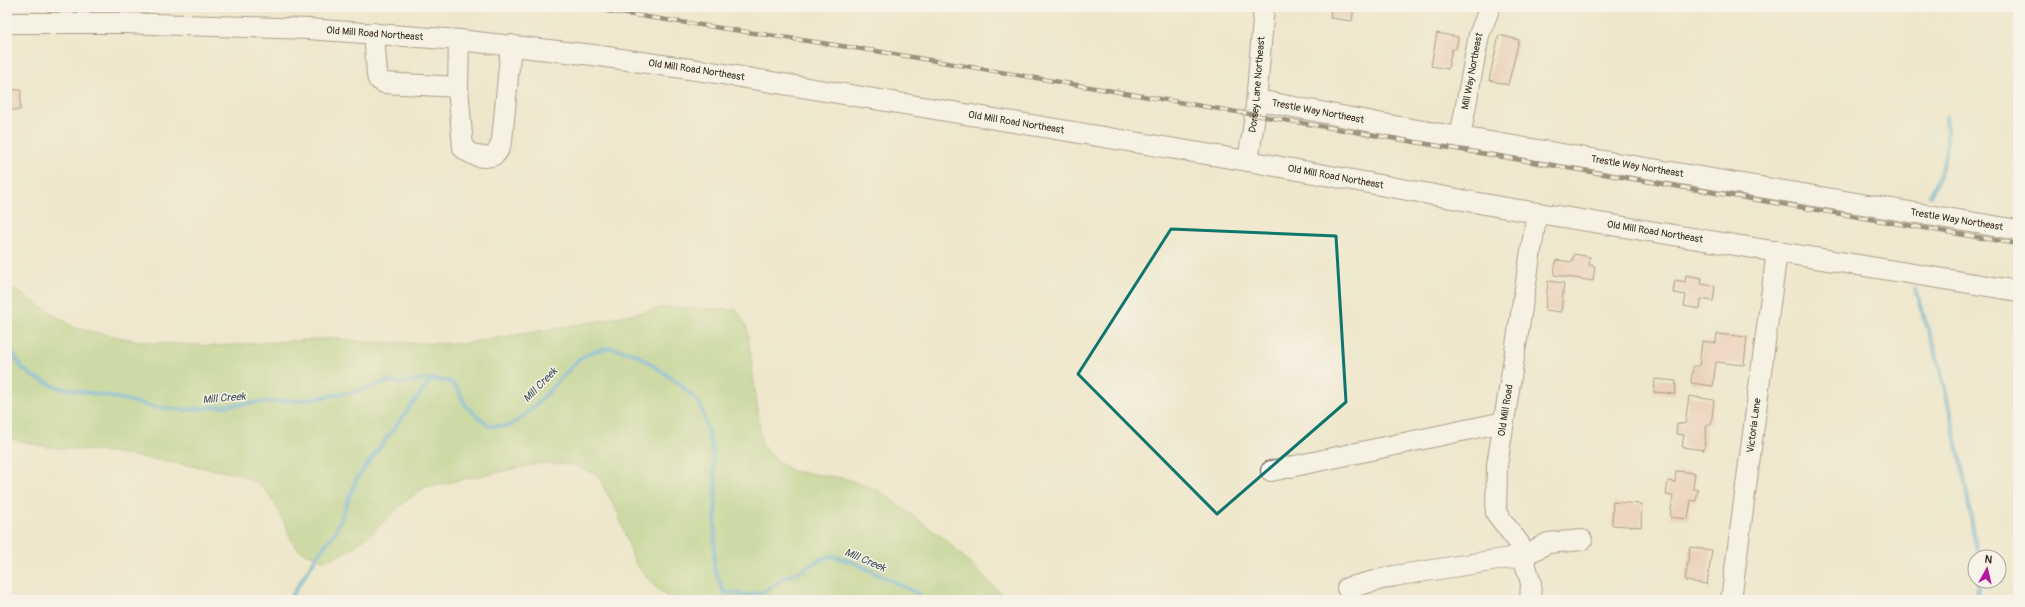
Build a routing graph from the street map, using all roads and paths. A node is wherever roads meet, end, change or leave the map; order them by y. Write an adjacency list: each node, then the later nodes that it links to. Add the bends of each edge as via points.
1 (1264, 7): 9 (street, Dorsey Lane Northeast)
2 (1490, 7): 10 (street, Mill Way Northeast, via 1479,35)
3 (124, 15): 4 (street, Old Mill Road Northeast); 5 (street, Old Mill Road Northeast, via 233,26)
4 (7, 23)
5 (374, 33): 6 (street, Old Mill Road Northeast); 8 (street, via 378,79 384,83)
6 (458, 40): 7 (street, Old Mill Road Northeast); 8 (street)
7 (511, 45): 8 (street, via 502,140 494,155 469,154 463,148); 11 (street, Old Mill Road Northeast, via 717,73)
8 (458, 87)
9 (1257, 100): 10 (street, Trestle Way Northeast); 11 (street, Dorsey Lane Northeast)
10 (1460, 137): 13 (street, Trestle Way Northeast)
11 (1248, 161): 12 (street, Old Mill Road Northeast)
12 (1538, 213): 14 (street, Old Mill Road Northeast); 16 (street, Old Mill Road)
13 (2018, 230)
14 (1777, 251): 15 (street, Old Mill Road Northeast); 22 (street, Victoria Lane)
15 (2018, 291)
16 (1504, 422): 17 (street); 19 (street, Old Mill Road, via 1497,465 1496,513 1519,543)
17 (1270, 471)
18 (1582, 540): 19 (street, via 1548,543)
19 (1523, 556): 20 (street, via 1394,576); 21 (street, Old Mill Road, via 1531,583)
20 (1347, 588)
21 (1530, 600)
22 (1731, 600)

